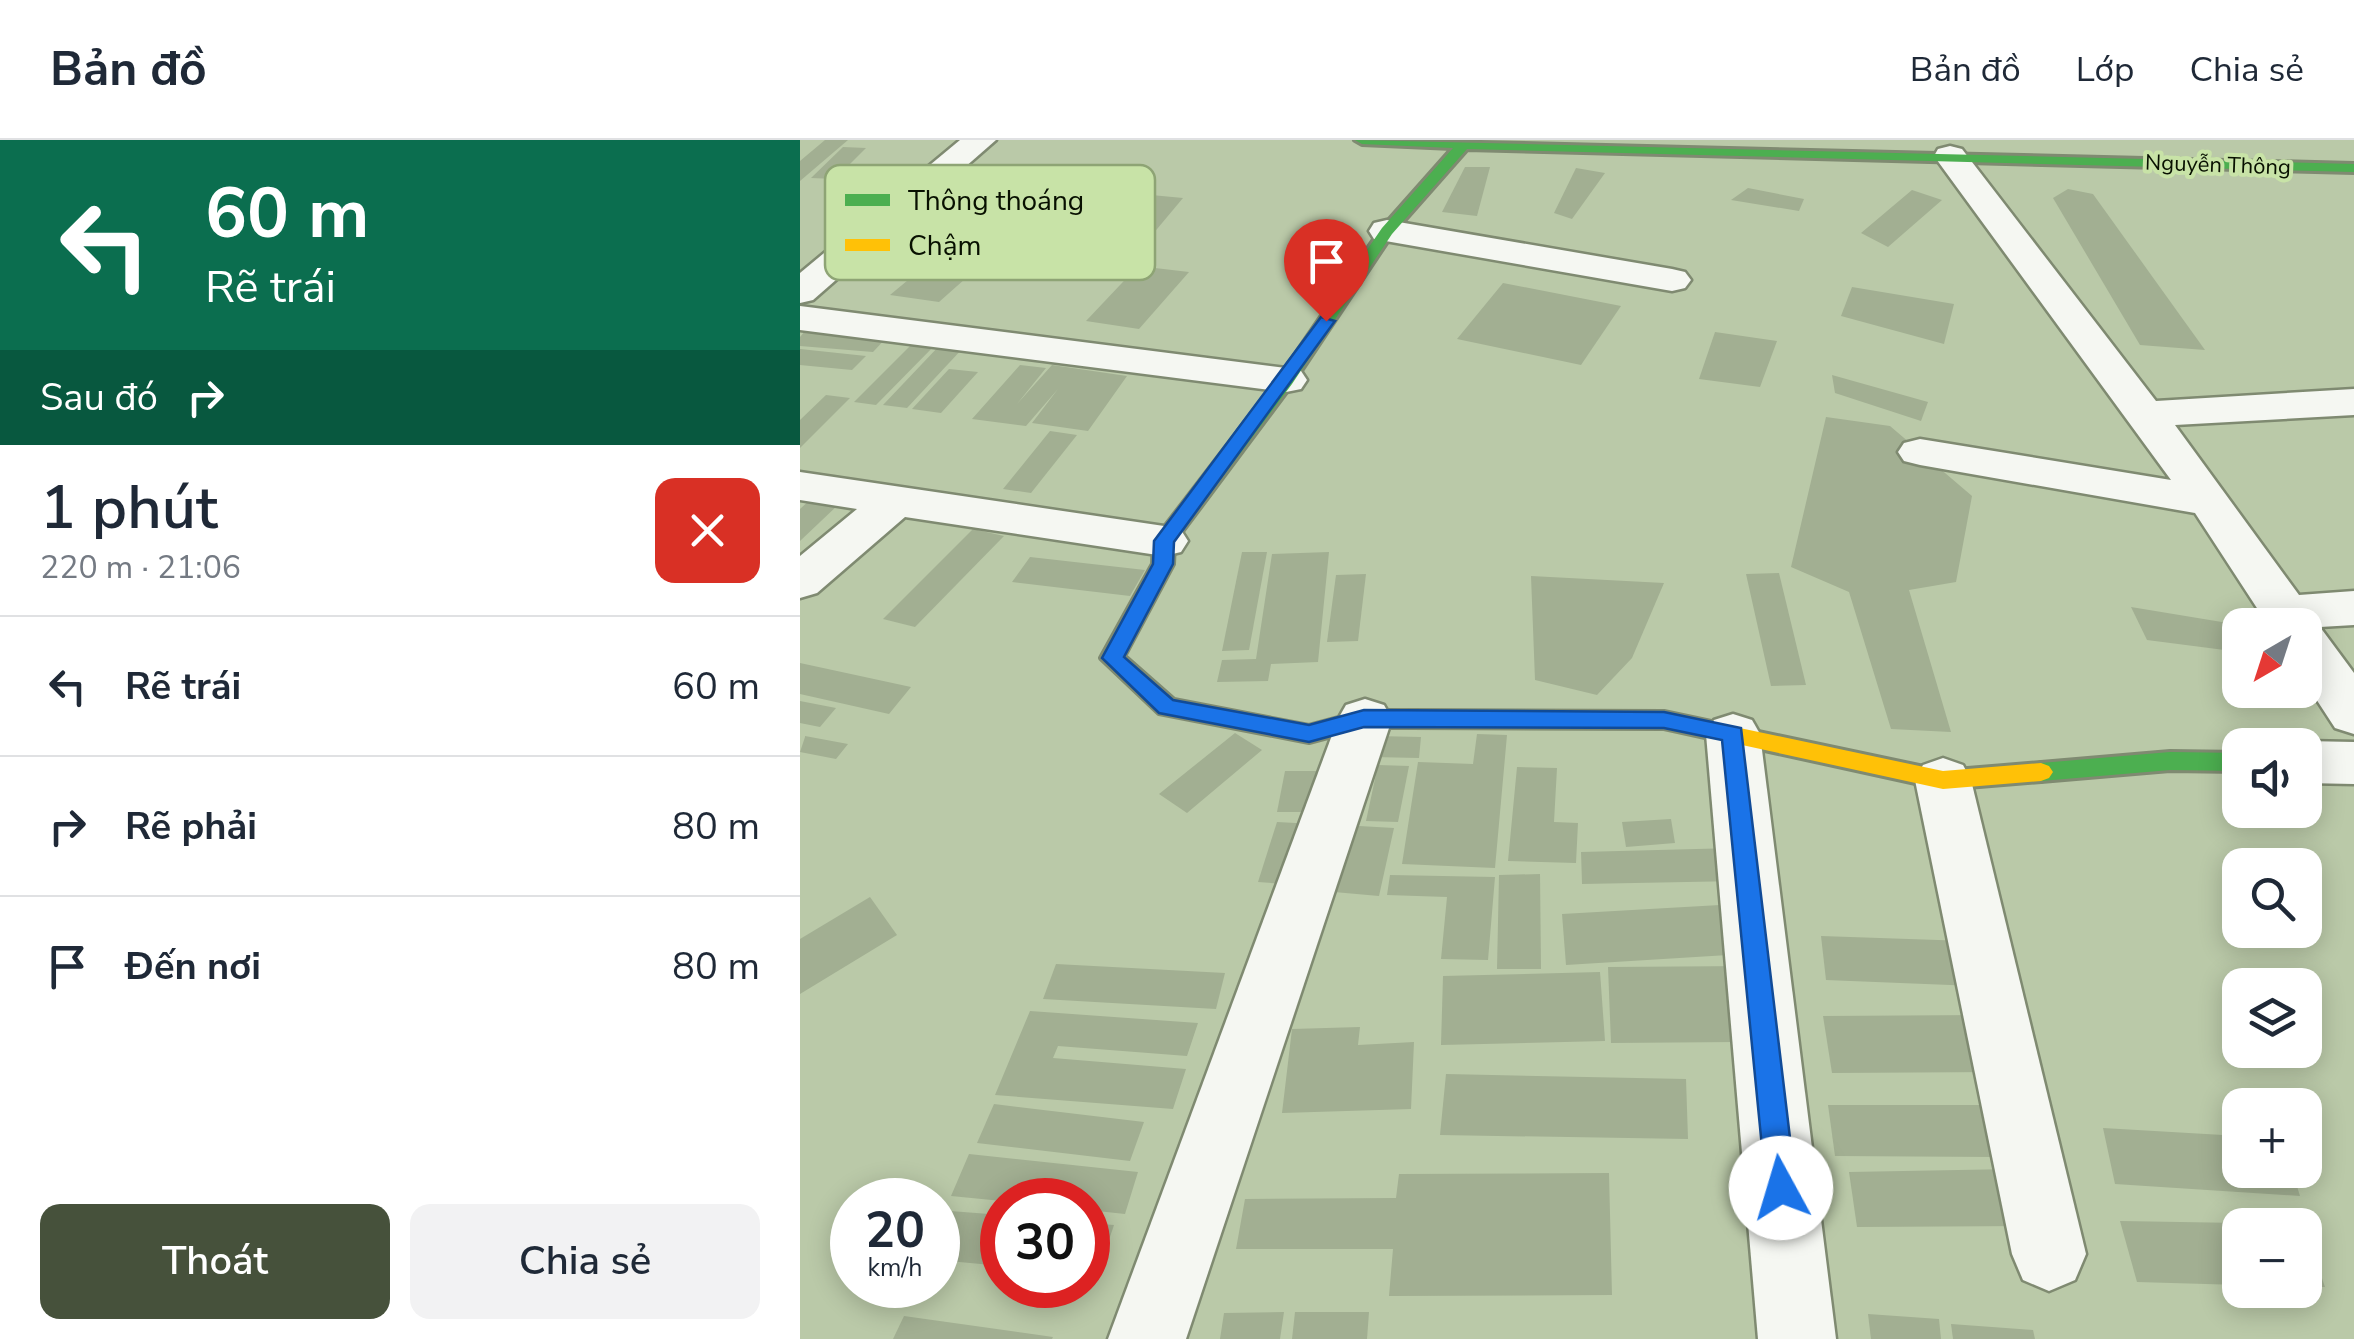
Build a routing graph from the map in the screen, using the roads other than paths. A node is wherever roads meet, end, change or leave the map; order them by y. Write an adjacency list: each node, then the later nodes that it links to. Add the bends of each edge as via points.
1 (980, 140): 6 (street)
2 (1362, 140): 3 (street, Nguyễn Thông)
3 (1464, 144): 4 (street, Nguyễn Thông); 8 (street)
4 (1543, 144): 5 (street, Nguyễn Thông)
5 (1950, 156): 7 (street, Nguyễn Thông); 15 (street)
6 (950, 165)
7 (2354, 168)
8 (1387, 232): 10 (street); 13 (street)
9 (825, 271): 11 (street)
10 (1672, 280)
11 (800, 292)
12 (800, 318): 13 (street)
13 (1286, 380): 20 (street)
14 (2354, 402): 15 (street)
15 (2146, 414): 19 (street)
16 (1920, 452): 19 (street)
17 (800, 486): 18 (street)
18 (894, 501): 20 (street); 21 (street)
19 (2210, 501): 22 (street)
20 (1164, 541): 27 (street, via 1163,564 1112,658 1153,695 1167,707 1309,734)
21 (800, 582)
22 (2283, 608)
23 (2354, 608): 24 (street)
24 (2322, 618)
25 (2322, 666): 26 (street)
26 (2354, 714)
27 (1364, 718): 28 (street, via 1664,720); 34 (street)
28 (1732, 734): 32 (street); 35 (street)
29 (2222, 762): 32 (street)
30 (2322, 762): 31 (street)
31 (2354, 763)
32 (1943, 780): 33 (street)
33 (2049, 1254)
34 (1147, 1339)
35 (1797, 1339)

